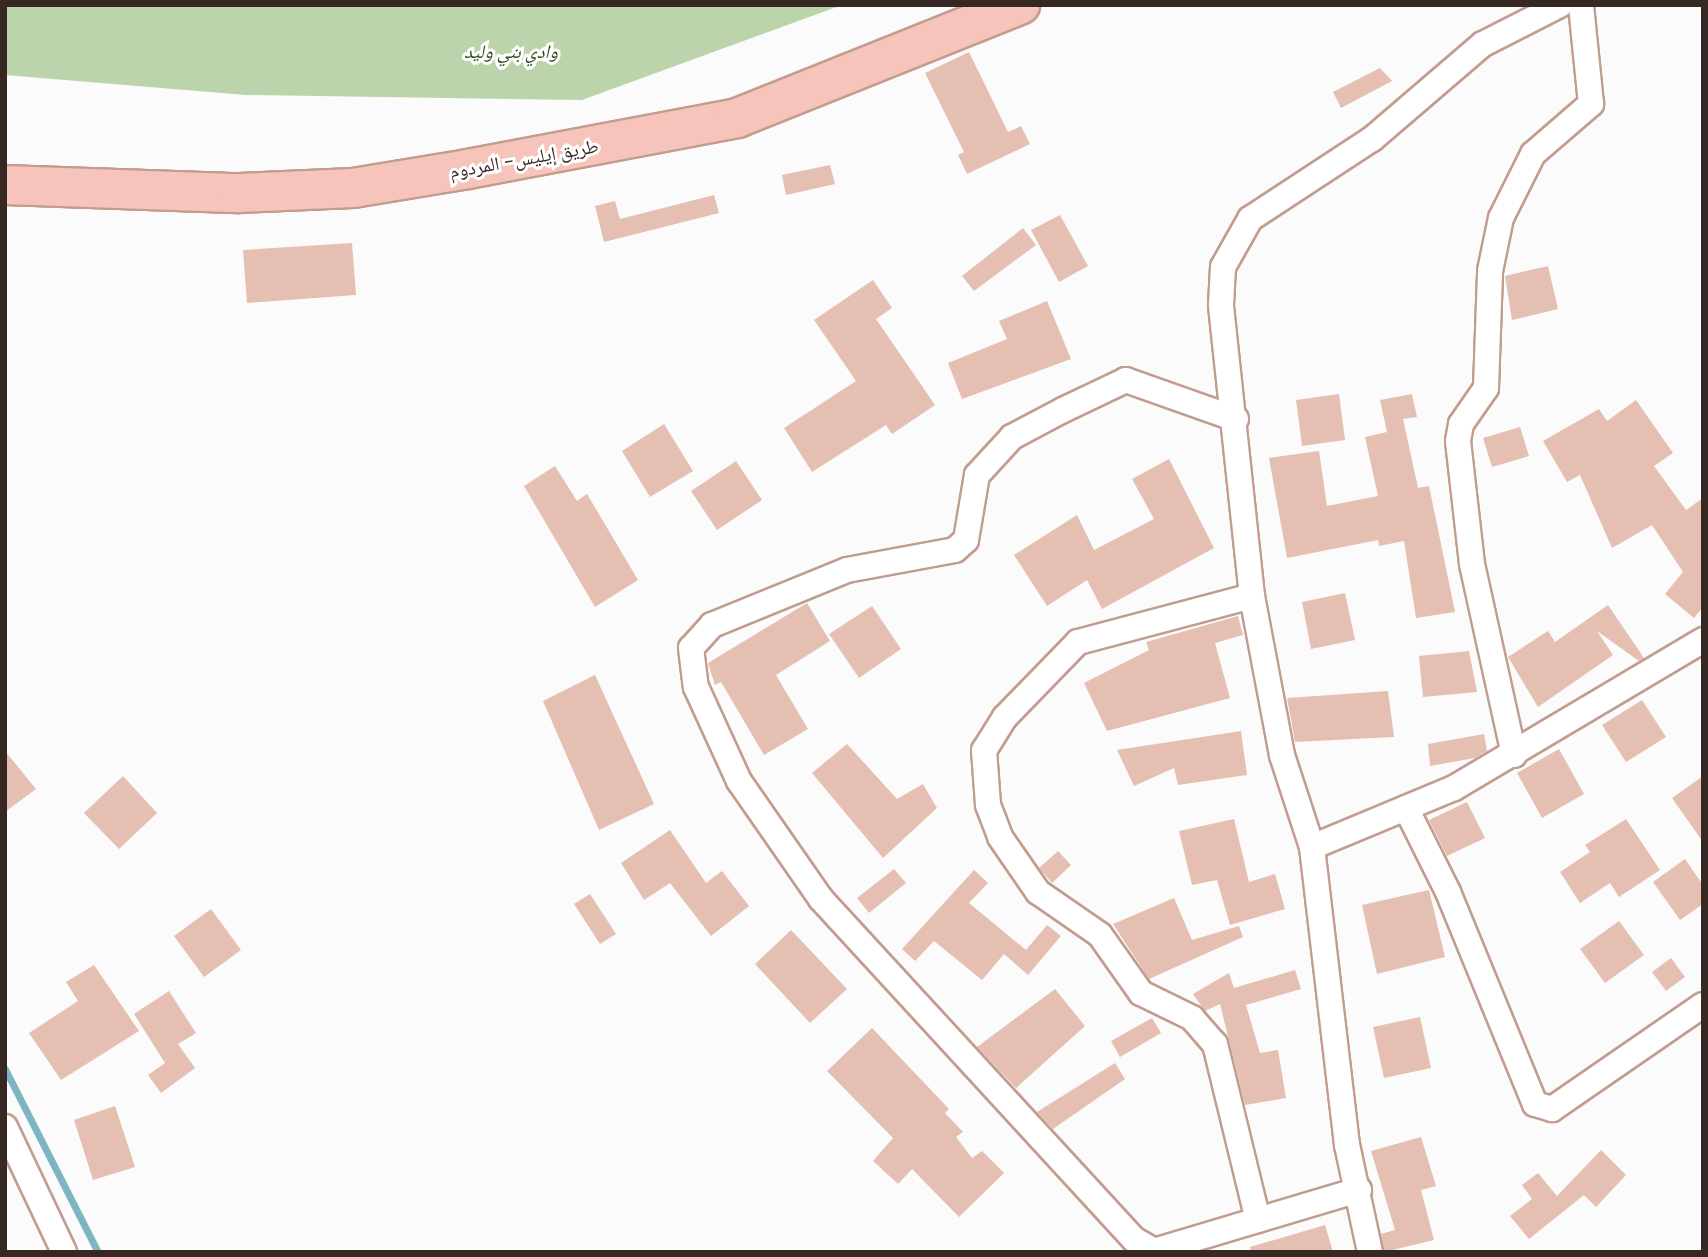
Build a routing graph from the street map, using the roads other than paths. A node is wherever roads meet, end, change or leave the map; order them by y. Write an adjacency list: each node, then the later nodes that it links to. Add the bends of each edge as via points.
1 (1020, 5): 4 (highway, طريق إيليس- المردوم, via 737,118 481,166 353,188 239,193)
2 (1560, 5): 5 (street, via 1483,44 1371,139 1310,175 1234,237 1223,267 1221,305)
3 (1581, 5): 8 (street, via 1591,104 1533,154 1501,218 1490,271 1486,387 1461,424 1458,441 1472,564)
4 (5, 185)
5 (1236, 419): 6 (street); 14 (street, via 1126,380 1012,437 977,475 966,540 955,550 847,570 712,625 691,648 696,687 739,781 821,899 1117,1226 1154,1251)
6 (1252, 596): 10 (street, via 1279,743); 14 (street, via 1079,642 1005,717 984,750 988,805 1000,837 1038,892 1100,936 1140,993 1192,1018 1215,1044)
7 (1703, 640): 8 (street)
8 (1514, 755): 9 (street)
9 (1406, 808): 10 (street); 11 (street, via 1448,892 1535,1104 1552,1109)
10 (1312, 847): 13 (street, via 1348,1145)
11 (1703, 1005)
12 (5, 1127): 15 (street)
13 (1359, 1190): 14 (street); 16 (street)
14 (1258, 1220)
15 (64, 1252)
16 (1370, 1252)

